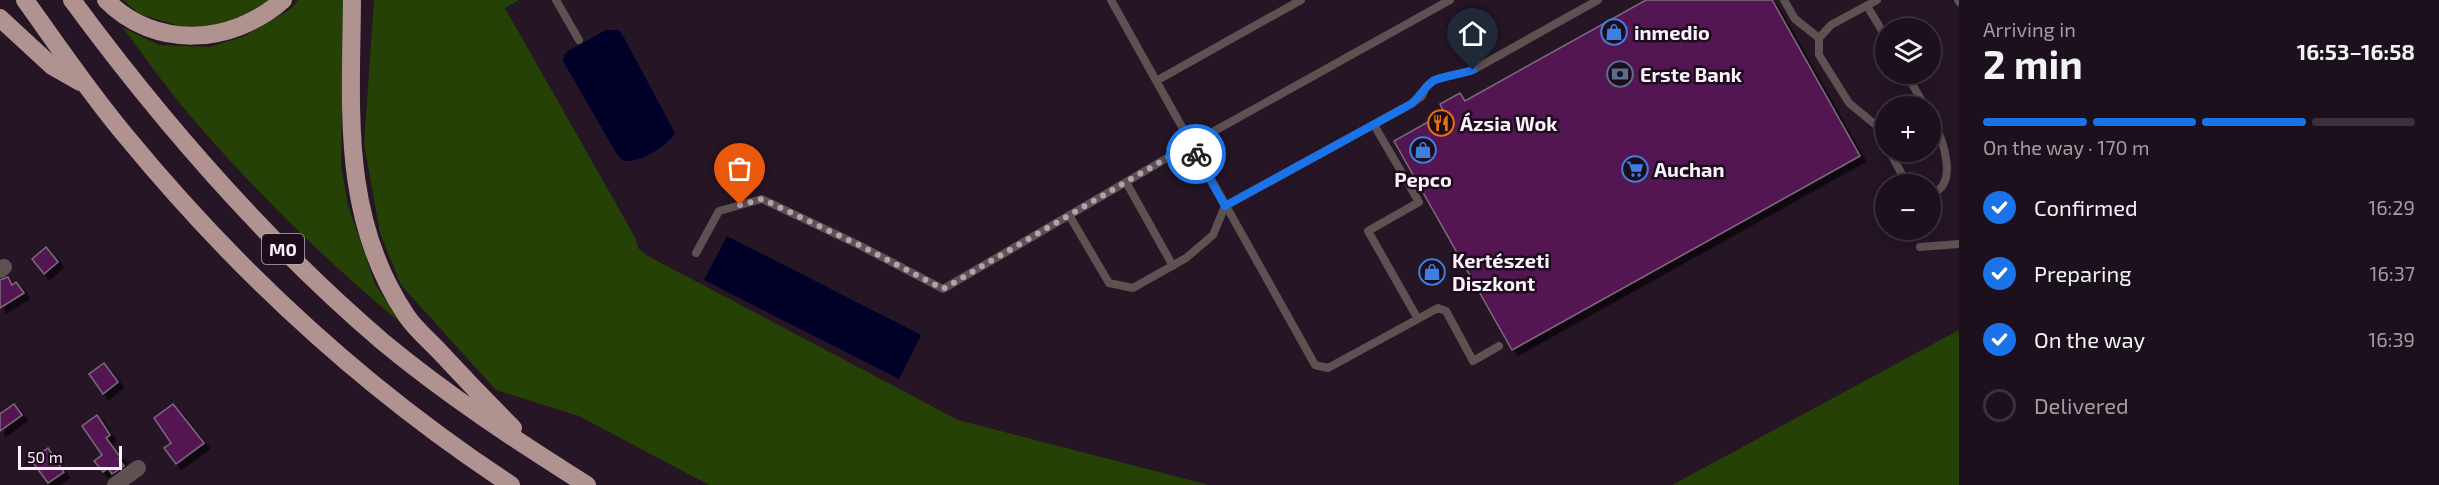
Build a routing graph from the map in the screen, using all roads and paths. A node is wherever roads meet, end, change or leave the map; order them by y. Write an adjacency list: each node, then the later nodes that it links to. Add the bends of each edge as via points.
1 (25, 0): 19 (highway, M0)
2 (72, 0): 34 (highway, M0, via 127,75 181,139 278,244 383,341)
3 (106, 0): 4 (highway, via 133,21 155,30 205,36 234,30)
4 (283, 0)
5 (352, 0): 34 (highway, via 354,178 365,226 382,272 407,317)
6 (556, 0): 17 (lane)
7 (1111, 0): 18 (lane)
8 (1301, 0): 18 (lane)
9 (1450, 0): 23 (lane)
10 (1598, 0): 20 (lane, via 1473,70 1434,80 1422,96)
11 (1784, 0): 16 (lane, via 1795,19)
12 (1877, 0): 13 (lane)
13 (1867, 6): 15 (lane); 16 (lane, via 1831,25)
14 (0, 18): 19 (highway, via 52,66)
15 (1875, 19)
16 (1819, 38): 21 (lane, via 1819,55 1849,103)
17 (579, 40)
18 (1156, 81): 23 (lane)
19 (87, 87): 37 (highway, M0, via 191,212 263,285 424,424)
20 (1374, 124): 26 (lane); 32 (lane, via 1419,202 1368,231)
21 (1875, 124)
22 (1941, 134): 25 (lane, via 1954,156 1956,178 1953,186)
23 (1191, 144): 24 (lane); 26 (lane)
24 (1126, 182): 27 (lane); 31 (lane)
25 (1941, 193)
26 (1225, 206): 31 (lane, via 1213,235); 32 (lane, via 1315,365 1328,368)
27 (1069, 215): 30 (lane, via 943,289 762,199 719,211); 31 (lane, via 1109,283 1133,288)
28 (1959, 244): 29 (lane)
29 (1920, 247)
30 (696, 253)
31 (1173, 266)
32 (1418, 319): 33 (lane, via 1443,308 1473,361)
33 (1499, 346)
34 (537, 453): 38 (highway, M0)
35 (138, 468): 36 (street)
36 (115, 485)
37 (511, 485)
38 (587, 485)

